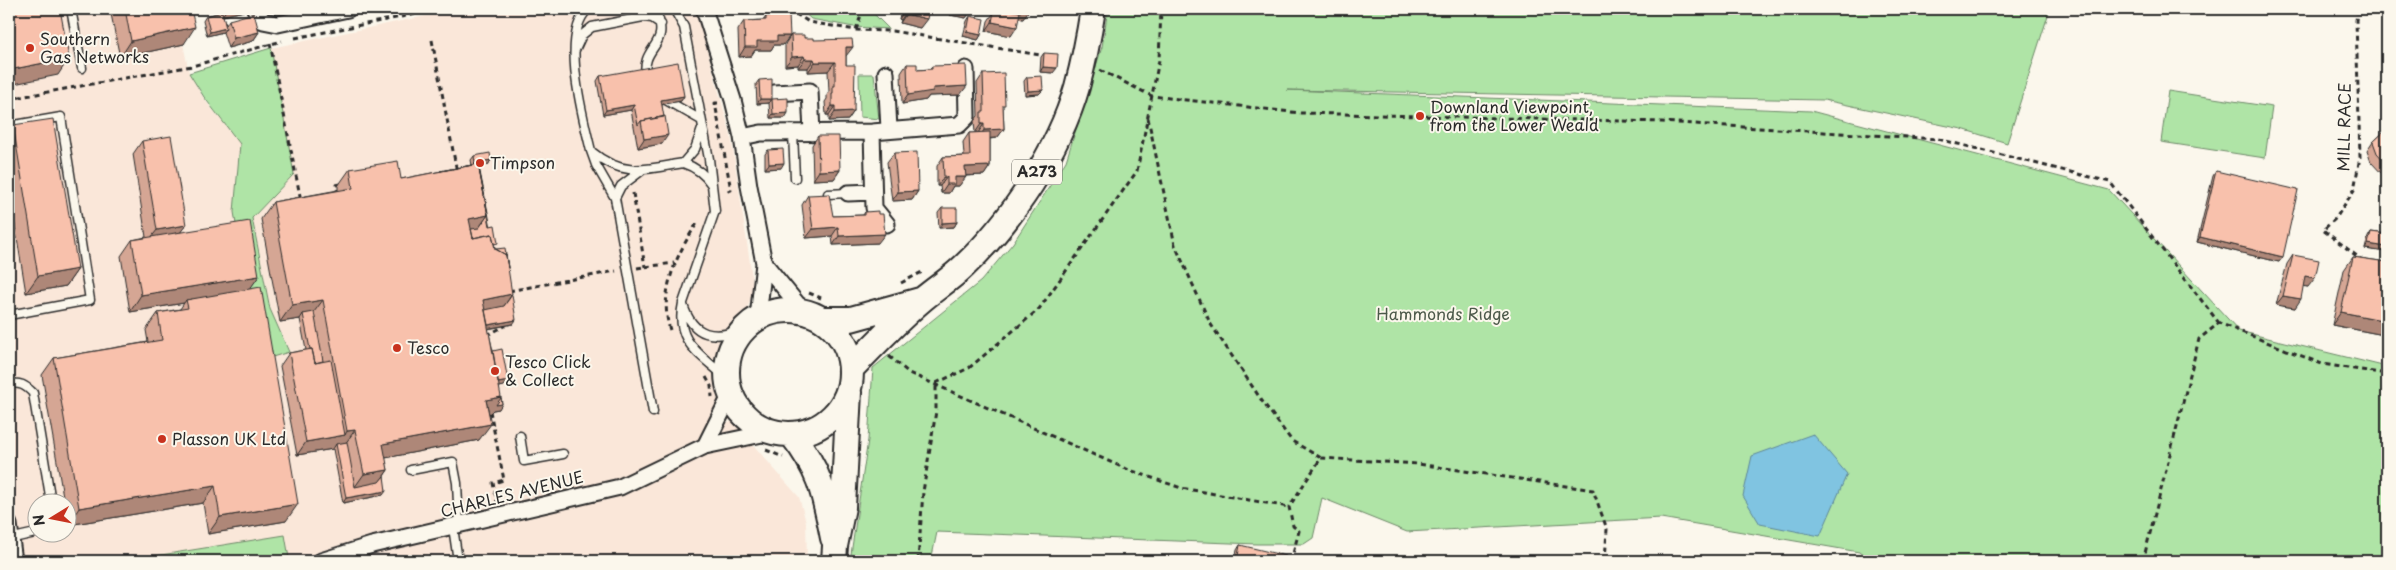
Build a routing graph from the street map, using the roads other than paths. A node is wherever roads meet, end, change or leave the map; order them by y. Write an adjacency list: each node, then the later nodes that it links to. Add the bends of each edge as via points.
1 (71, 9): 11 (lane)
2 (255, 9): 3 (street, via 263,20 278,24)
3 (348, 9)
4 (588, 9): 10 (lane, via 578,24)
5 (655, 9): 9 (lane)
6 (674, 9): 17 (lane, via 684,27)
7 (704, 9): 23 (street)
8 (1093, 9): 35 (main road, A273, via 1076,88 1052,147 998,230 964,266)
9 (661, 24): 10 (lane, via 643,17 592,27 582,35); 14 (lane, via 659,40 646,58)
10 (573, 56): 24 (lane)
11 (82, 68)
12 (966, 70): 19 (street, via 967,118 959,125)
13 (886, 73): 19 (street)
14 (648, 90)
15 (774, 93): 20 (street, via 810,91)
16 (658, 97): 17 (lane)
17 (702, 124): 25 (lane, via 695,149); 28 (lane)
18 (9, 126): 38 (lane, via 61,117 90,300)
19 (889, 130): 21 (street)
20 (812, 132): 21 (street); 22 (street)
21 (872, 132): 29 (street)
22 (793, 133): 23 (street, via 761,133); 27 (lane, via 791,168)
23 (742, 137): 34 (street)
24 (591, 151): 26 (lane, via 608,162); 32 (lane)
25 (683, 163): 26 (lane); 28 (lane, via 699,171)
26 (641, 171): 32 (lane, via 621,186)
27 (794, 178)
28 (714, 189): 36 (lane, via 715,211)
29 (874, 192): 31 (street); 33 (street, via 874,208)
30 (828, 194): 31 (lane)
31 (848, 194)
32 (615, 198): 43 (lane)
33 (888, 224)
34 (764, 263): 37 (street, via 785,289); 39 (street)
35 (922, 300): 37 (main road, A273, via 851,319); 40 (main road, A273)
36 (683, 303): 39 (lane, via 690,320 699,330 716,336); 42 (lane, via 680,315 682,331)
37 (817, 310): 39 (main road, via 773,312); 40 (main road, via 847,348)
38 (9, 315)
39 (751, 324): 42 (main road, via 733,345)
40 (851, 378): 45 (main road, via 841,407 828,421 812,431); 53 (main road, via 843,508)
41 (9, 384): 49 (lane, via 18,382 33,393)
42 (719, 387): 45 (main road, via 747,418); 46 (street)
43 (653, 412)
44 (520, 436): 47 (lane, via 524,461)
45 (775, 438): 46 (street, CHARLES AVENUE); 53 (main road, via 808,456 822,485)
46 (705, 446): 50 (street, CHARLES AVENUE, via 620,487)
47 (563, 454)
48 (411, 470): 50 (lane, via 452,462 456,483)
49 (49, 492)
50 (456, 526): 55 (street, CHARLES AVENUE, via 372,545); 56 (lane)
51 (28, 533): 52 (lane)
52 (10, 534): 54 (street)
53 (835, 554)
54 (14, 561)
55 (321, 561)
56 (458, 561)

